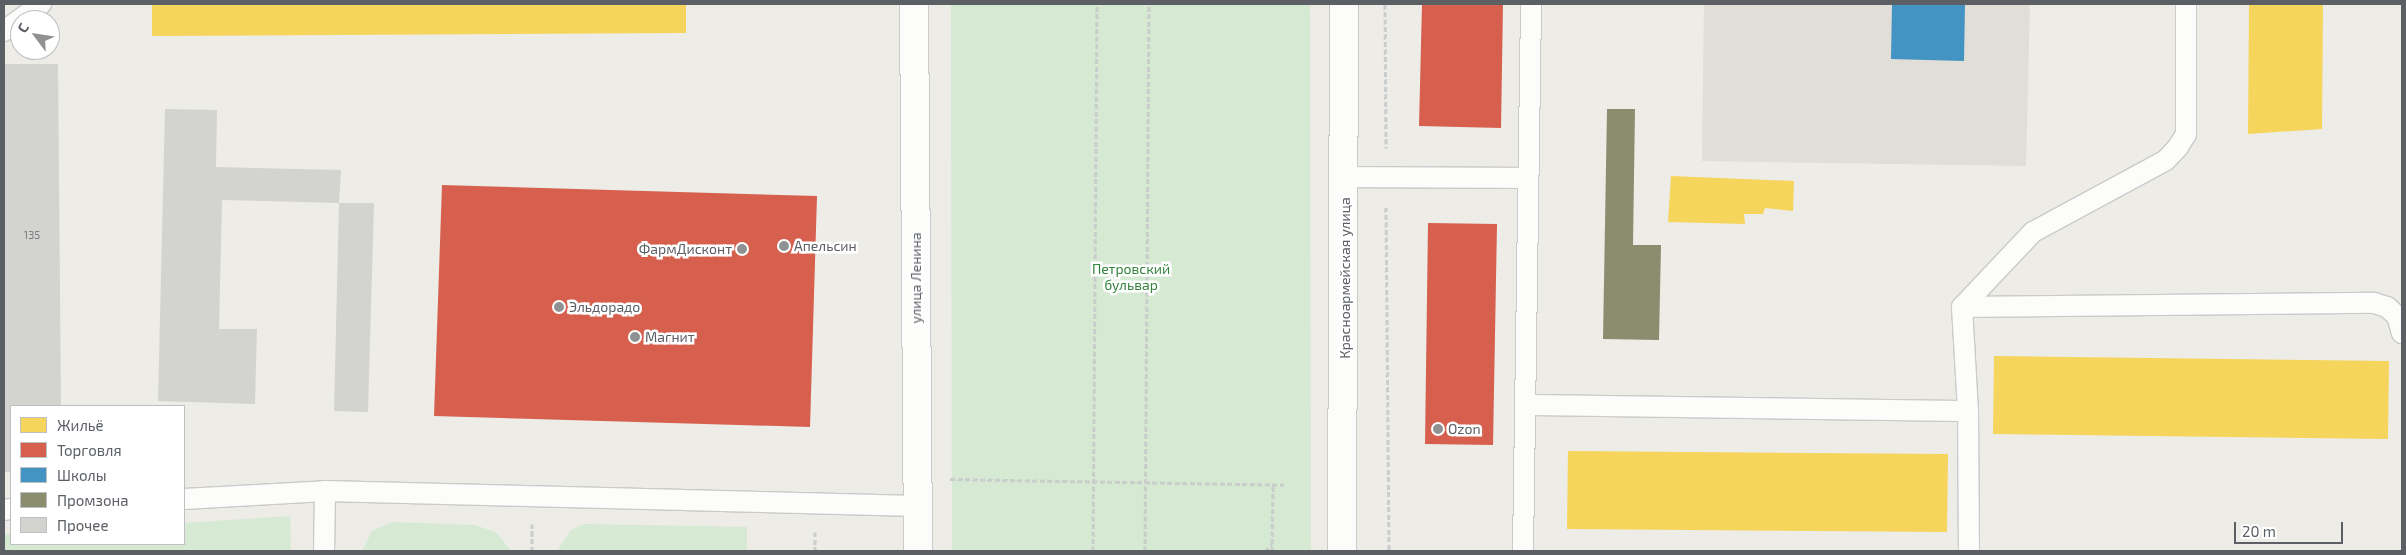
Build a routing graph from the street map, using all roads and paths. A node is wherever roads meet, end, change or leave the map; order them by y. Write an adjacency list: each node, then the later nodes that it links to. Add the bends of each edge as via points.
1 (41, 4): 9 (lane)
2 (914, 4): 24 (main road, улица Ленина)
3 (1097, 4): 18 (path)
4 (1149, 4): 19 (path)
5 (1344, 4): 10 (main road, Красноармейская улица)
6 (1385, 4): 11 (path)
7 (1531, 4): 12 (lane)
8 (2186, 4): 13 (lane, via 2186,134 2178,147 2166,160 2033,232)
9 (4, 31)
10 (1346, 177): 11 (lane); 32 (main road, Красноармейская улица)
11 (1386, 177): 12 (lane); 33 (path)
12 (1528, 178): 15 (lane)
13 (1962, 307): 14 (lane, via 2374,304 2388,308 2397,316); 16 (lane)
14 (2402, 333)
15 (1525, 406): 16 (lane); 34 (lane)
16 (1968, 411): 35 (lane)
17 (988, 480): 18 (path)
18 (1095, 481): 19 (path); 28 (path)
19 (1147, 483): 20 (path); 29 (path)
20 (1273, 484): 21 (path); 25 (path)
21 (1284, 485)
22 (325, 491): 23 (lane); 24 (lane); 26 (lane)
23 (185, 499)
24 (917, 506): 27 (main road, улица Ленина)
25 (1272, 543): 30 (path); 31 (path)
26 (324, 551)
27 (918, 551)
28 (1093, 551)
29 (1145, 551)
30 (1265, 551)
31 (1272, 551)
32 (1342, 551)
33 (1390, 551)
34 (1523, 551)
35 (1969, 551)

